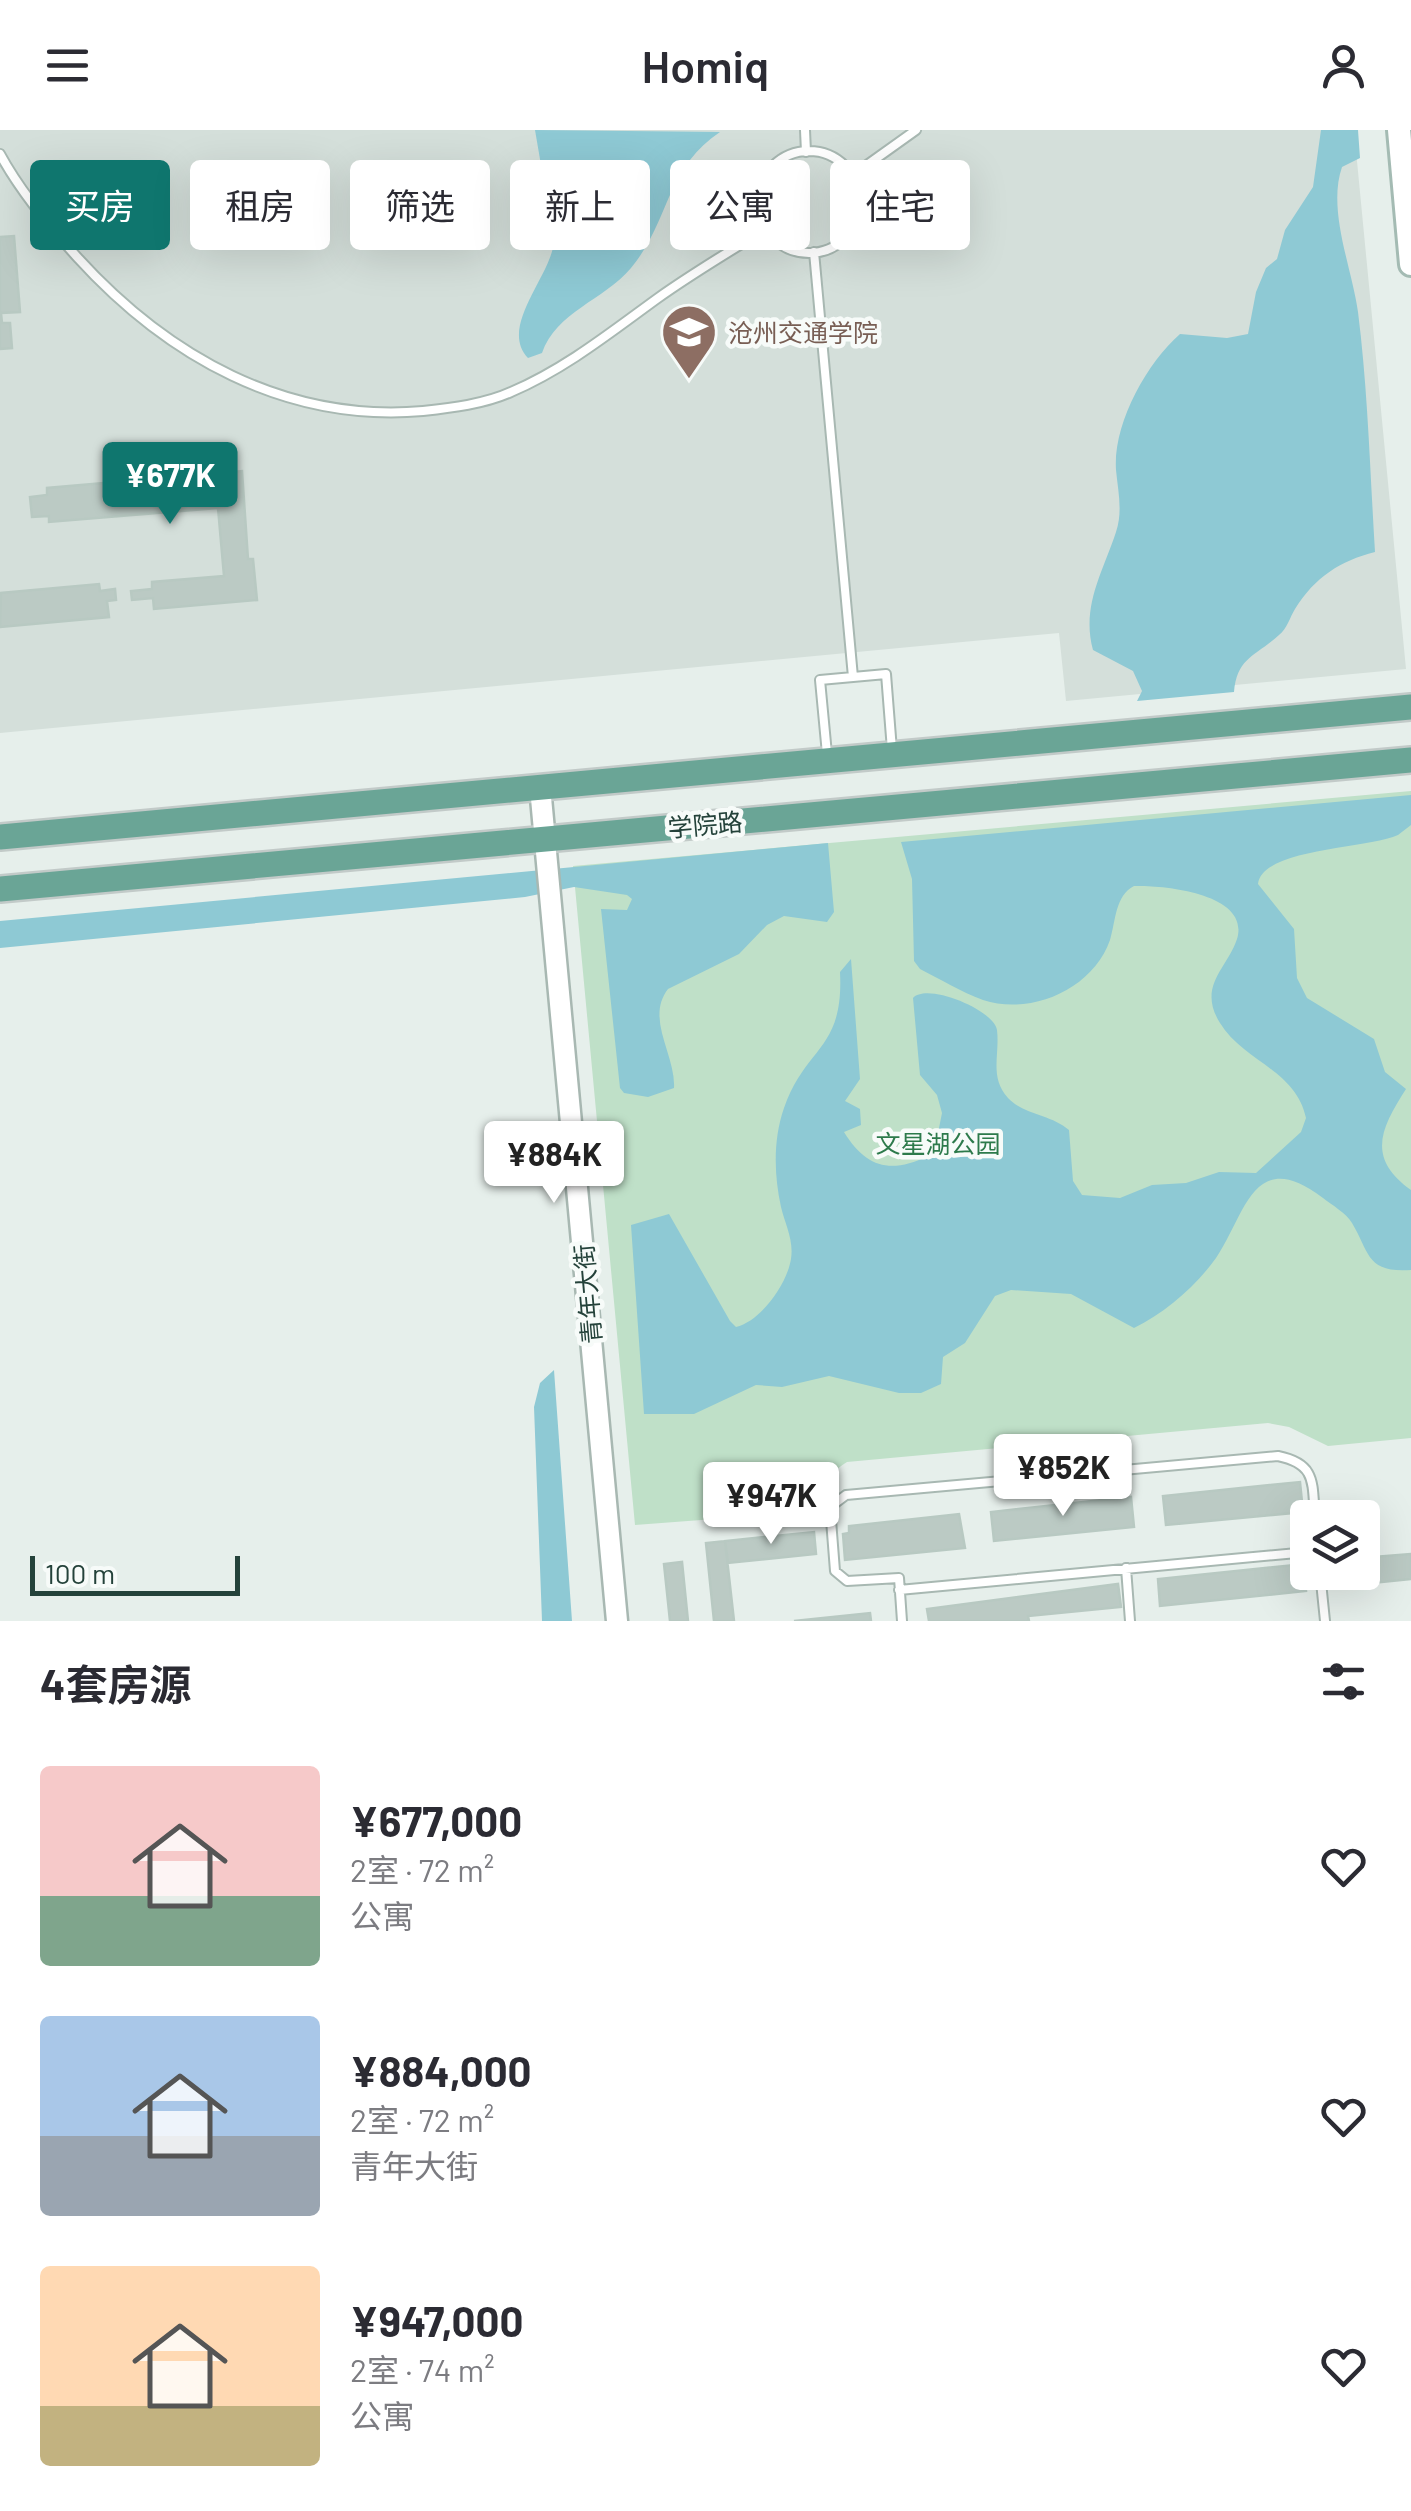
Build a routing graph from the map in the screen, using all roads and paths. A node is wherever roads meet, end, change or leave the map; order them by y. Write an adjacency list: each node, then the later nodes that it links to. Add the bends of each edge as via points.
1 (805, 130): 4 (lane)
2 (916, 130): 8 (lane)
3 (1399, 130): 13 (main road)
4 (806, 152): 6 (lane); 7 (lane)
5 (0, 154): 10 (lane, via 48,226 156,334 219,372 331,409 392,414 508,394 565,364)
6 (782, 160)
7 (835, 160)
8 (873, 160)
9 (830, 247): 12 (lane)
10 (733, 250)
11 (801, 250): 12 (lane)
12 (814, 252): 14 (lane)
13 (1411, 264)
14 (853, 677): 16 (lane, via 886,674); 17 (lane, via 820,680)
15 (1411, 707): 16 (main road, 学院路)
16 (893, 755): 17 (main road, 学院路)
17 (828, 760): 19 (main road, 学院路)
18 (1411, 760): 21 (main road, 学院路)
19 (540, 787): 20 (main road, 学院路); 21 (street, 青年大街)
20 (0, 837)
21 (545, 839): 22 (main road, 学院路); 28 (street, 青年大街)
22 (0, 890)
23 (1313, 1500): 26 (lane, via 1309,1471 1300,1460 1278,1456 846,1495 830,1506 835,1572 848,1581 898,1578)
24 (1290, 1554): 25 (lane)
25 (1126, 1568): 26 (lane); 30 (lane)
26 (900, 1590): 29 (lane)
27 (1322, 1590): 31 (lane)
28 (617, 1621)
29 (902, 1621)
30 (1130, 1621)
31 (1325, 1621)

